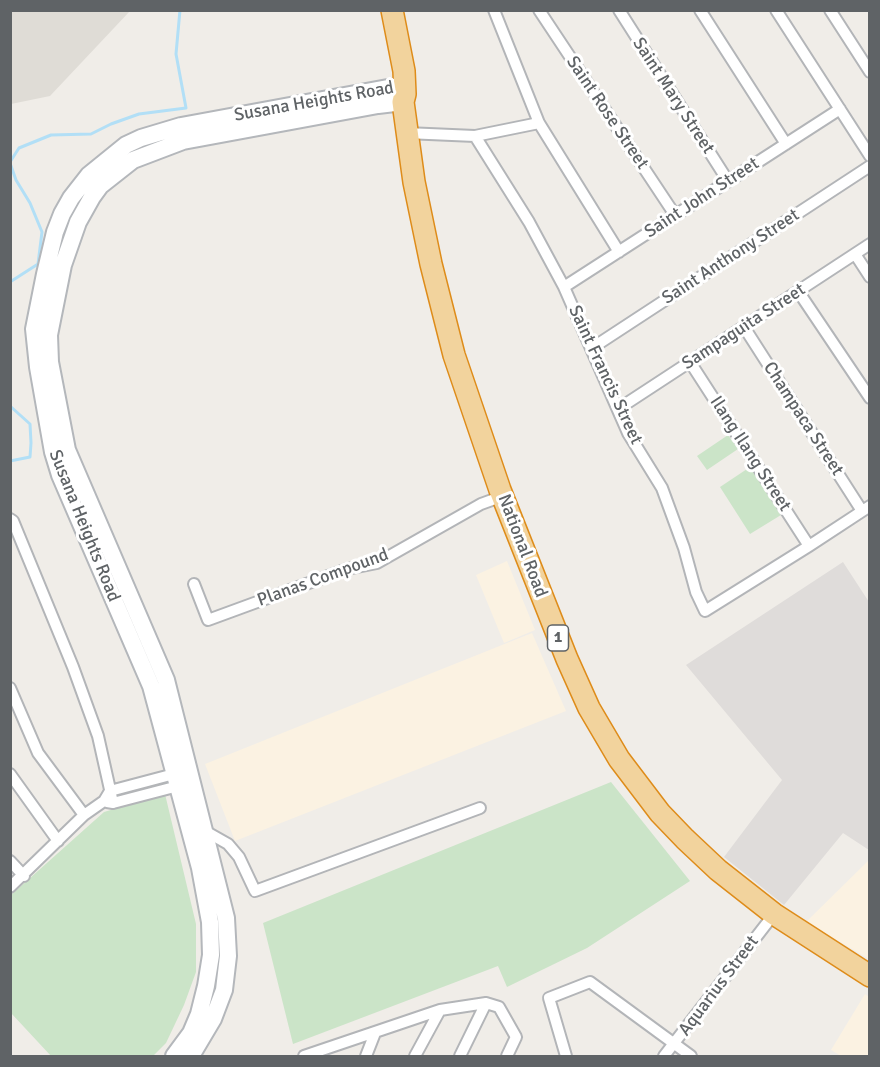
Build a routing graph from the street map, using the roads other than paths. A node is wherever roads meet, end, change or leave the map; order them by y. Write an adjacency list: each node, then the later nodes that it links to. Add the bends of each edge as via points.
1 (379, 10): 10 (highway, National Road / 1)
2 (392, 10): 10 (highway, National Road / 1)
3 (494, 10): 12 (street)
4 (539, 10): 19 (street, Saint Rose Street)
5 (619, 10): 18 (street, Saint Mary Street)
6 (700, 10): 15 (street)
7 (776, 10): 11 (street)
8 (830, 10): 9 (street)
9 (870, 72)
10 (400, 92): 13 (highway, National Road / 1); 38 (main road, Susana Heights Road, via 192,124 141,138 112,154 88,175 62,213 55,232 34,330 53,452 151,686)
11 (840, 109): 15 (street, Saint John Street); 16 (street)
12 (540, 123): 14 (street); 21 (street)
13 (406, 133): 14 (street); 31 (highway, National Road / 1, via 446,326)
14 (475, 136): 24 (street, Saint Francis Street)
15 (786, 144): 18 (street, Saint John Street)
16 (870, 156)
17 (870, 166): 27 (street, Saint Anthony Street)
18 (728, 181): 19 (street, Saint John Street)
19 (675, 215): 21 (street, Saint John Street)
20 (870, 244): 22 (street, Sampaguita Street)
21 (619, 252): 24 (street, Saint John Street)
22 (855, 254): 23 (street); 25 (street, Sampaguita Street)
23 (870, 277)
24 (564, 287): 27 (street, Saint Francis Street)
25 (798, 291): 26 (street, Sampaguita Street); 29 (street)
26 (744, 327): 28 (street, Sampaguita Street); 32 (street, Champaca Street)
27 (592, 348): 30 (street, Saint Francis Street)
28 (690, 362): 30 (street, Sampaguita Street); 34 (street, Ilang Ilang Street)
29 (870, 399)
30 (618, 410): 34 (street, Saint Francis Street, via 671,508 705,611)
31 (502, 496): 35 (street, Planas Compound, via 377,563 347,569 216,618 208,620); 48 (highway, National Road / 1, via 577,684 619,759 685,839)
32 (866, 508): 34 (street, Saint Francis Street)
33 (10, 519): 39 (street, via 94,726)
34 (809, 546)
35 (194, 584)
36 (10, 688): 42 (street, via 38,753)
37 (10, 774): 44 (street)
38 (182, 779): 39 (street); 40 (street); 43 (main road, Susana Heights Road); 54 (main road, Susana Heights Road, via 210,922 210,955 200,1014)
39 (110, 791): 40 (street)
40 (108, 802): 42 (street)
41 (480, 807): 43 (street, via 258,891 254,891 240,857 228,844)
42 (84, 815): 44 (street)
43 (205, 831): 55 (main road, Susana Heights Road, via 226,918 228,956 224,990 213,1019)
44 (58, 841): 46 (street)
45 (10, 861): 46 (street)
46 (24, 876): 47 (street)
47 (10, 887)
48 (774, 914): 49 (highway, National Road / 1); 53 (street, Aquarius Street)
49 (870, 976)
50 (486, 1003): 51 (street); 59 (street); 60 (street, via 499,1007 516,1037)
51 (440, 1010): 52 (street); 58 (street)
52 (375, 1034): 56 (street); 57 (street)
53 (675, 1044): 61 (street, via 590,982 549,998); 62 (street, Aquarius Street); 63 (street)
54 (174, 1056)
55 (191, 1056)
56 (304, 1056)
57 (366, 1056)
58 (415, 1056)
59 (460, 1056)
60 (508, 1056)
61 (566, 1056)
62 (664, 1056)
63 (691, 1056)

